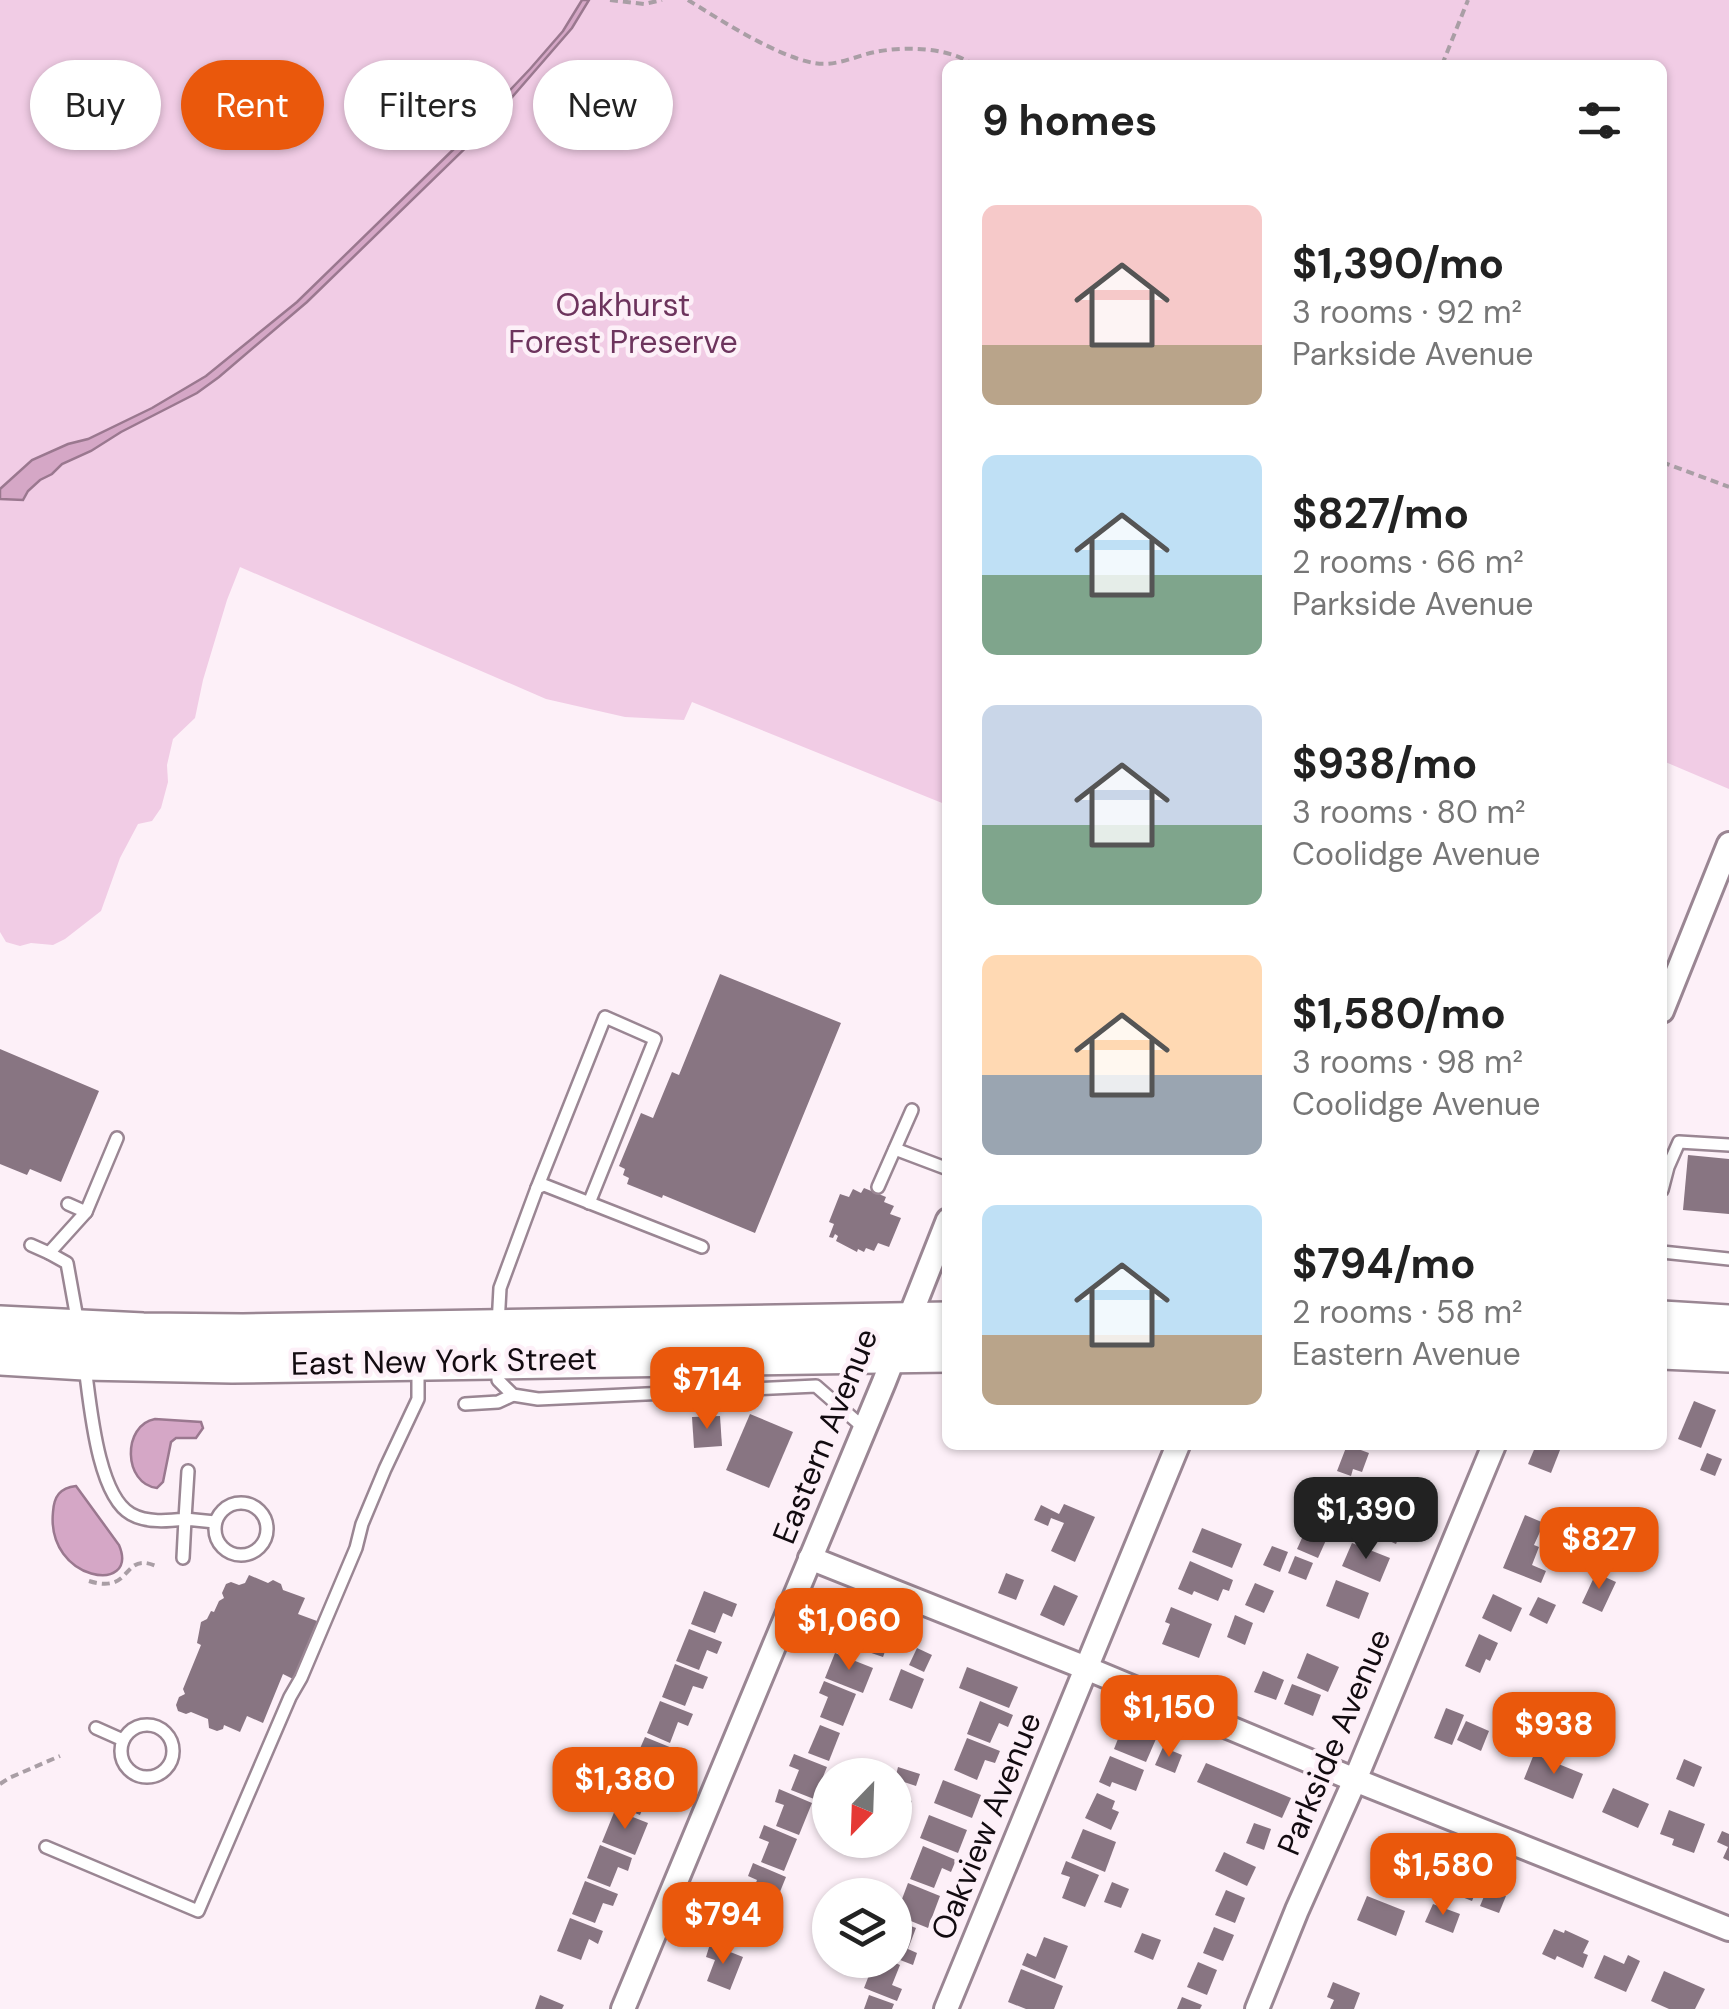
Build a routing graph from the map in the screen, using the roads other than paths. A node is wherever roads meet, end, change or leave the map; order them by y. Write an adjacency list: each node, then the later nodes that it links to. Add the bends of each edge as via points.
1 (1729, 844): 2 (street)
2 (1667, 999)
3 (912, 1110): 6 (lane)
4 (117, 1138): 13 (lane)
5 (1729, 1145): 8 (lane, via 1680,1142)
6 (895, 1149): 7 (lane); 9 (lane)
7 (942, 1167)
8 (1667, 1171)
9 (878, 1187)
10 (538, 1188): 11 (lane); 11 (lane, via 605,1017 655,1040); 25 (lane, via 500,1288)
11 (589, 1203): 16 (lane)
12 (68, 1204): 13 (lane)
13 (86, 1212): 17 (lane)
14 (942, 1235): 22 (street, Eastern Avenue)
15 (31, 1246): 17 (lane)
16 (702, 1247)
17 (49, 1253): 26 (lane, via 67,1263)
18 (1667, 1253): 19 (lane)
19 (1729, 1259)
20 (1667, 1319): 23 (main road)
21 (942, 1320): 22 (main road, East New York Street)
22 (907, 1321): 25 (main road, East New York Street); 28 (street, Eastern Avenue)
23 (1729, 1323)
24 (0, 1324): 26 (main road, East New York Street)
25 (498, 1344): 26 (main road, East New York Street, via 243,1332); 32 (main road, East New York Street); 34 (main road, East New York Street); 35 (lane, via 498,1380)
26 (82, 1345): 31 (main road, East New York Street); 32 (main road, East New York Street, via 232,1364); 41 (lane, via 88,1403 116,1498 131,1514 160,1522)
27 (1667, 1351): 30 (main road)
28 (894, 1354): 29 (main road, East New York Street); 33 (main road, East New York Street); 37 (street, Eastern Avenue)
29 (942, 1354)
30 (1729, 1354)
31 (0, 1357)
32 (418, 1361): 49 (lane, via 418,1399 198,1911)
33 (779, 1372): 34 (main road, East New York Street); 37 (lane, via 816,1386)
34 (679, 1375): 35 (lane, via 538,1399)
35 (514, 1395): 36 (lane)
36 (466, 1404)
37 (864, 1428): 44 (street, Eastern Avenue)
38 (1176, 1450): 45 (street, Oakview Avenue)
39 (1492, 1450): 48 (street, Parkside Avenue)
40 (188, 1471): 41 (lane)
41 (185, 1519): 42 (lane); 43 (lane)
42 (215, 1522): 42 (lane, via 220,1546 234,1554 258,1549 266,1534 265,1518 247,1503 231,1504)
43 (183, 1558)
44 (810, 1558): 45 (street); 51 (street, Eastern Avenue)
45 (1086, 1668): 48 (street); 52 (street, Oakview Avenue)
46 (96, 1728): 47 (lane)
47 (123, 1740): 47 (lane, via 123,1762 134,1774 157,1775 170,1764 174,1748 159,1727 142,1725)
48 (1355, 1780): 50 (street); 53 (street, Parkside Avenue)
49 (46, 1847)
50 (1729, 1928)
51 (623, 2009)
52 (946, 2009)
53 (1256, 2009)

